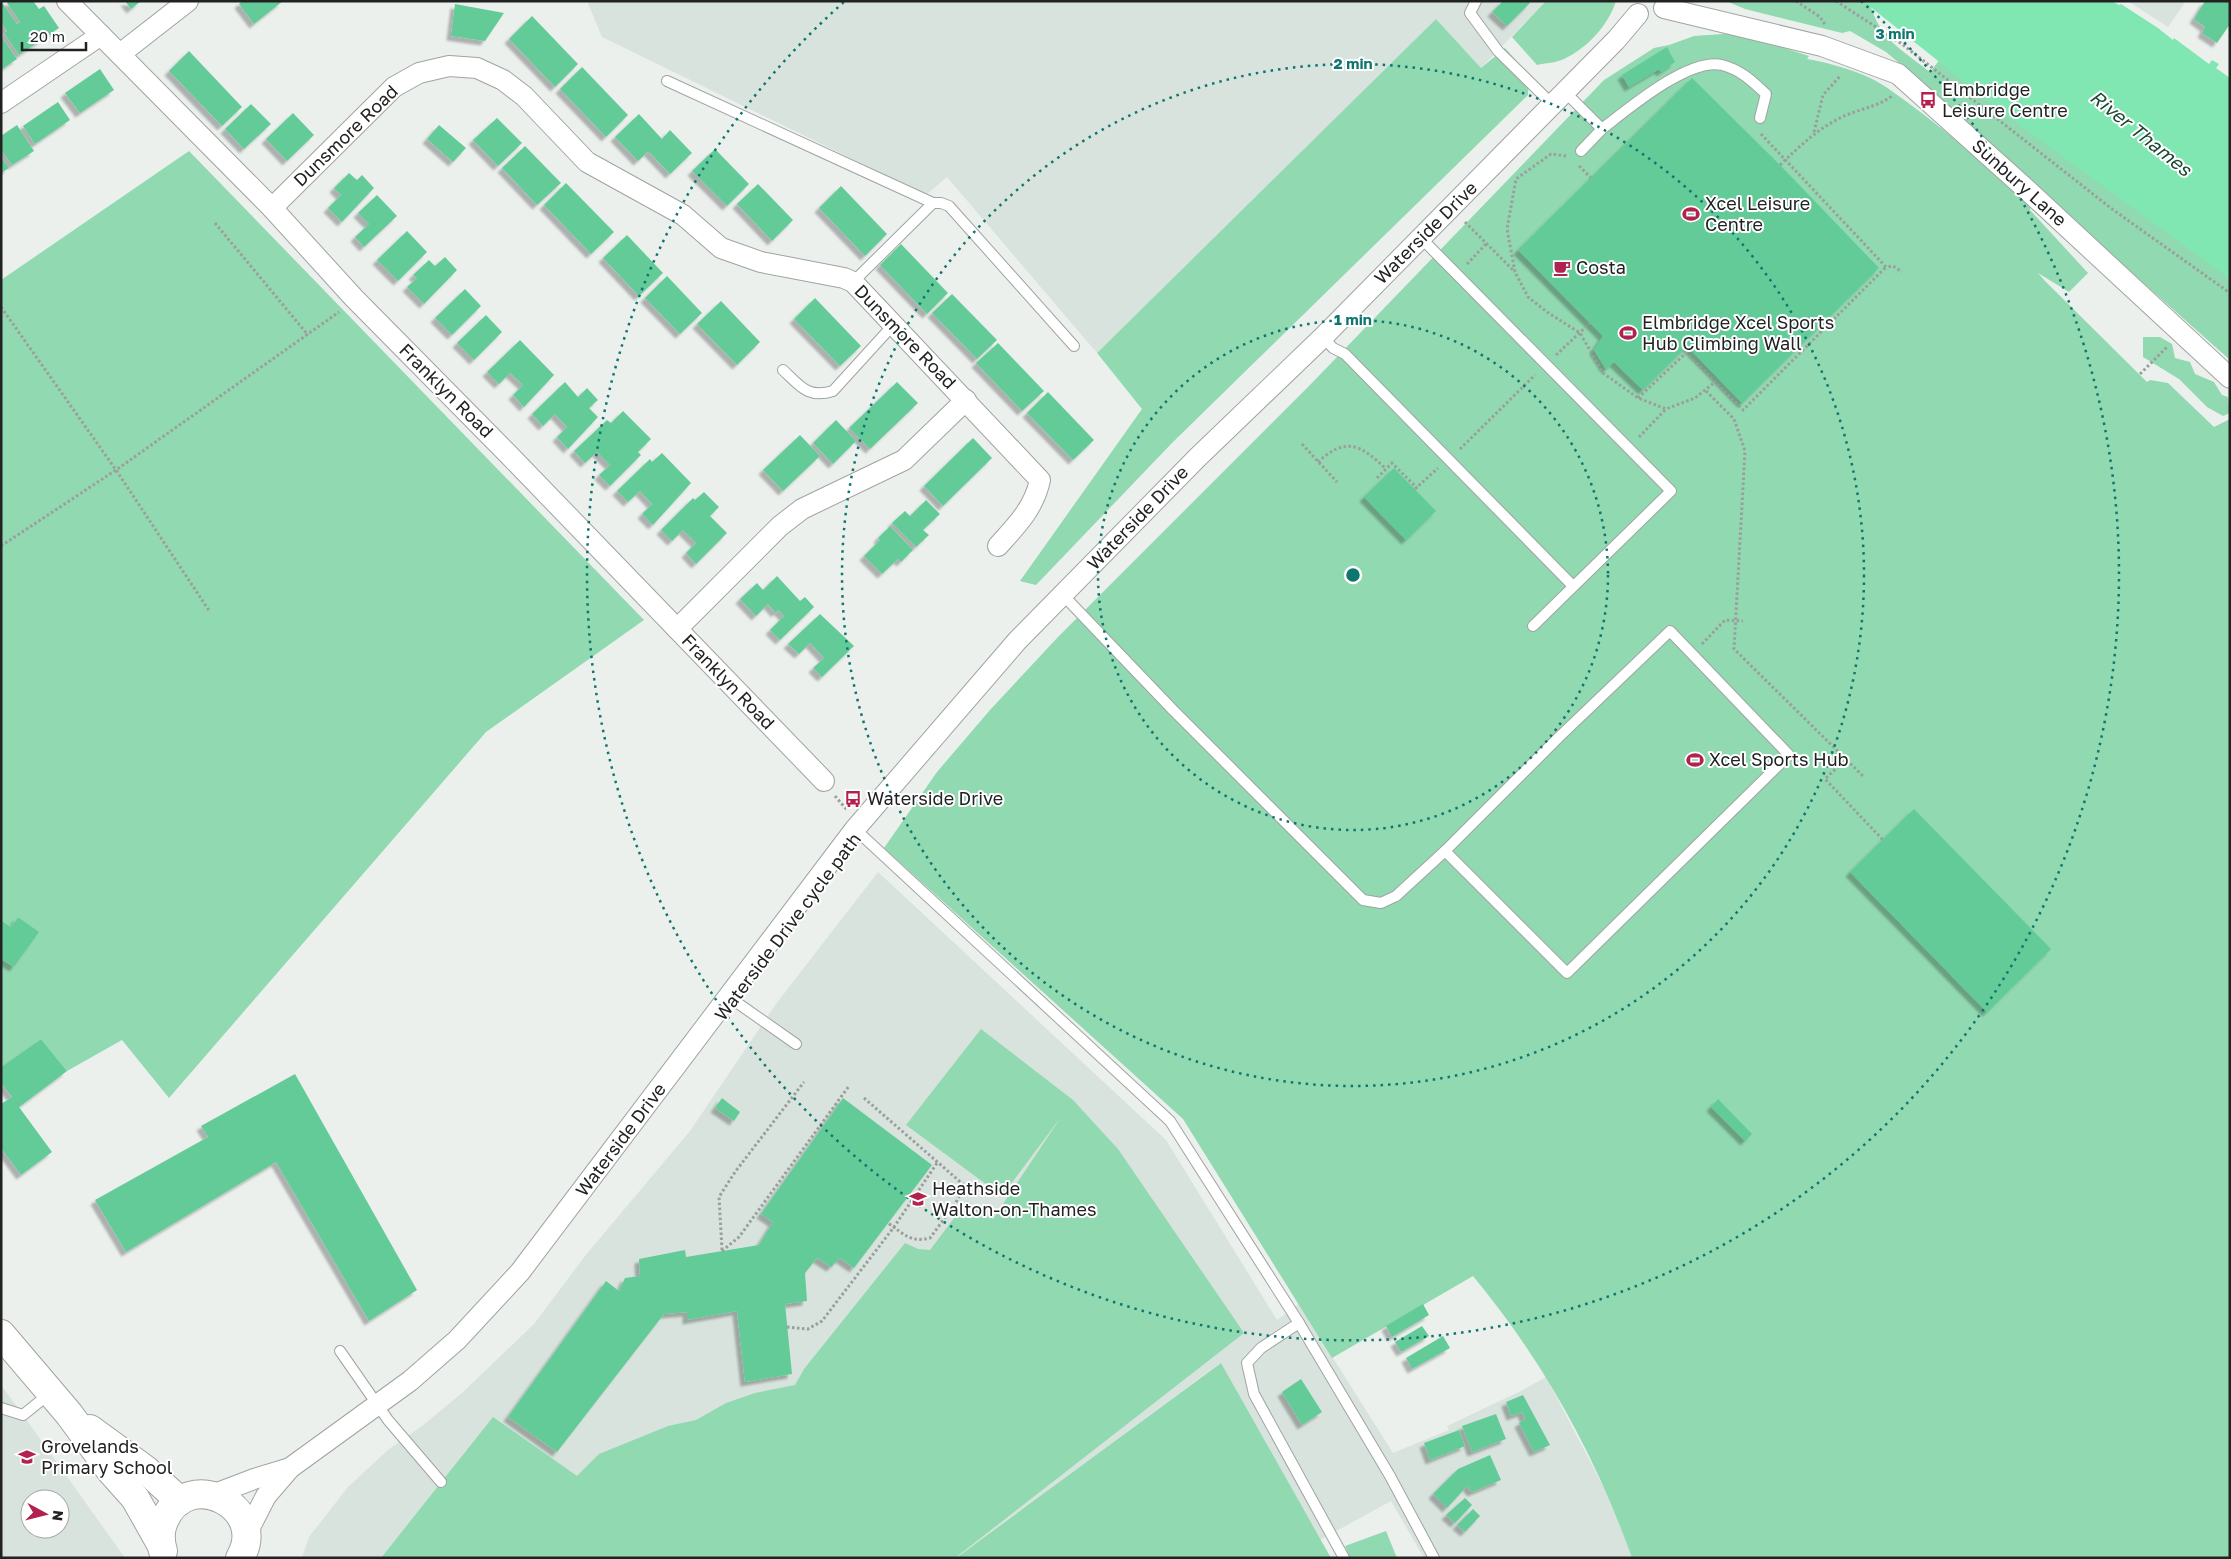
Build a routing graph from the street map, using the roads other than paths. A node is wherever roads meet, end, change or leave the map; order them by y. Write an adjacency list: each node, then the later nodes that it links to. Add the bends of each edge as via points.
1 (67, 1): 6 (street, Franklyn Road)
2 (188, 1): 7 (street)
3 (1476, 1): 9 (lane, via 1470,13 1498,51)
4 (1666, 5): 5 (street, via 1656,17 1649,18); 22 (street, Sunbury Lane, via 1822,46 1898,74)
5 (1634, 8): 9 (street, Waterside Drive, via 1616,40)
6 (101, 35): 7 (street, Franklyn Road); 10 (street)
7 (120, 54): 15 (street, Franklyn Road)
8 (668, 81): 14 (lane)
9 (1558, 97): 12 (lane); 16 (street, Waterside Drive)
10 (1, 103)
11 (1760, 118): 12 (lane, via 1766,94 1745,74 1720,64 1706,65 1669,81)
12 (1602, 129): 13 (lane)
13 (1581, 151)
14 (933, 203): 17 (lane); 20 (lane, via 949,206)
15 (272, 208): 17 (street, Dunsmore Road, via 394,87 419,73 449,66 476,68 503,80 524,96 587,162 683,214 721,248 761,262); 28 (street, Franklyn Road, via 354,298)
16 (1422, 238): 19 (street, Waterside Drive); 25 (lane, via 1671,491)
17 (853, 282): 18 (street, Dunsmore Road)
18 (894, 324): 21 (lane, via 833,391 822,395 808,392); 23 (street, Dunsmore Road)
19 (1323, 338): 25 (lane, via 1344,354); 26 (street, Waterside Drive, via 1198,456)
20 (1074, 346)
21 (783, 370)
22 (2230, 378)
23 (966, 400): 24 (street, Dunsmore Road, via 1040,480 1027,513); 28 (street, Dunsmore Road, via 904,460 802,509 780,526)
24 (998, 546)
25 (1573, 586): 27 (lane)
26 (1062, 595): 30 (street, Waterside Drive, via 1017,641); 31 (lane, via 1363,900 1381,903 1396,896)
27 (1533, 626)
28 (677, 629): 29 (street, Franklyn Road)
29 (824, 781)
30 (855, 829): 32 (street, Waterside Drive); 34 (lane, via 1170,1121)
31 (1445, 851): 31 (lane, via 1567,973 1789,755 1670,631)
32 (729, 997): 33 (lane); 38 (street, Waterside Drive, via 520,1272 457,1340)
33 (796, 1044)
34 (1299, 1323): 47 (lane, via 1261,1348 1248,1363 1254,1394); 48 (lane, via 1390,1476)
35 (1, 1334): 37 (main road)
36 (340, 1351): 38 (lane)
37 (50, 1393): 39 (lane, via 23,1415); 40 (main road)
38 (379, 1405): 41 (street, Waterside Drive); 42 (lane)
39 (1, 1408)
40 (69, 1414): 44 (main road, via 146,1470); 46 (main road, via 135,1498)
41 (290, 1468): 43 (street, Waterside Drive); 45 (street, Waterside Drive, via 266,1496)
42 (441, 1482)
43 (212, 1495): 44 (main road, via 193,1495); 45 (main road, via 233,1505 241,1517)
44 (180, 1501): 46 (main road, via 168,1512 162,1528)
45 (243, 1546)
46 (164, 1551)
47 (1344, 1558)
48 (1434, 1558)

